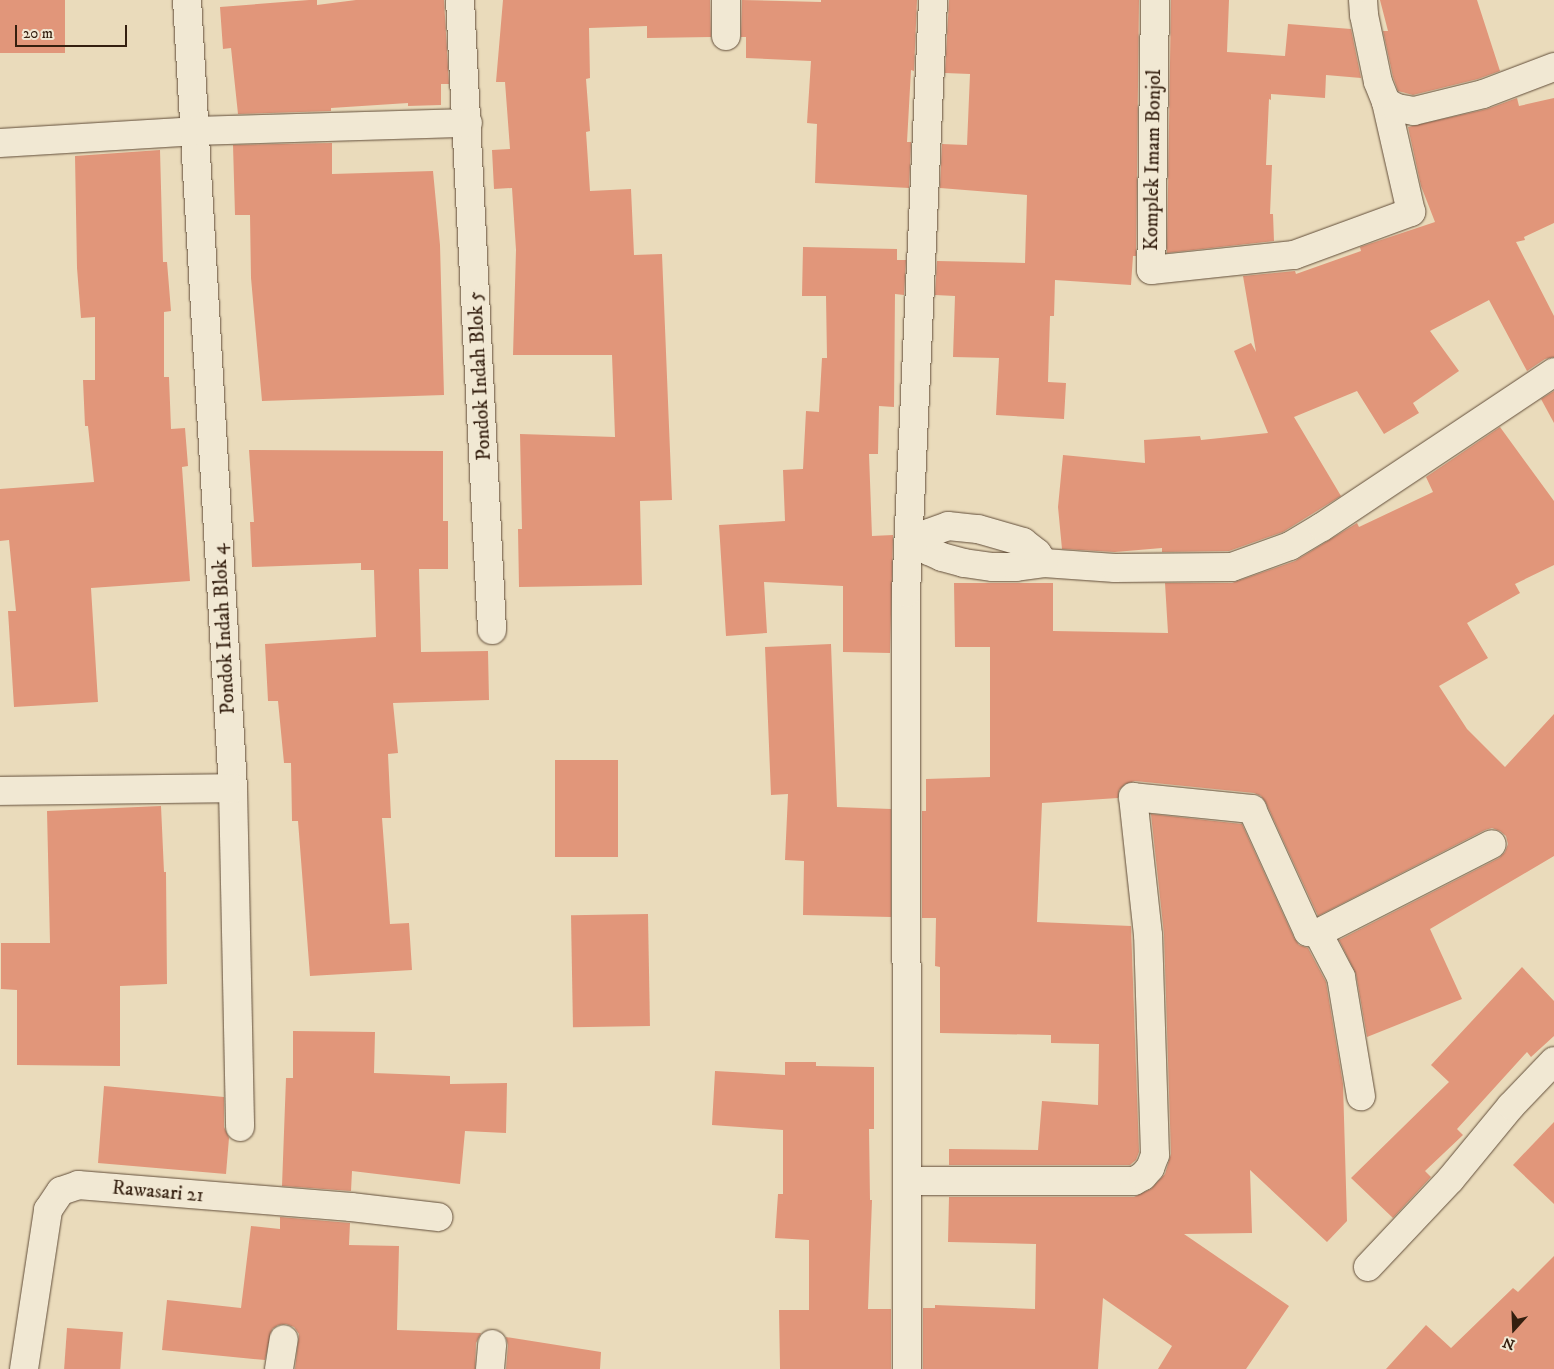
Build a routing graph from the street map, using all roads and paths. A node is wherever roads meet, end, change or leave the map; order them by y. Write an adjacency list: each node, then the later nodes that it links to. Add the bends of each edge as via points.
1 (187, 0): 11 (street, Pondok Indah Blok 4)
2 (460, 0): 10 (street, Pondok Indah Blok 5)
3 (726, 0): 7 (street)
4 (933, 0): 14 (street)
5 (1155, 0): 9 (street, Komplek Imam Bonjol, via 1152,270 1294,255 1411,212)
6 (1363, 0): 9 (street, via 1378,82)
7 (726, 36)
8 (1554, 67): 9 (street, via 1484,94 1414,111)
9 (1386, 102)
10 (468, 123): 11 (street); 15 (street, Pondok Indah Blok 5)
11 (194, 131): 12 (street); 16 (street, Pondok Indah Blok 4)
12 (0, 142)
13 (1554, 372): 14 (street, via 1322,527 1290,546 1232,566 1115,568 1044,562 1016,567 964,563 942,557)
14 (914, 542): 23 (street, via 906,593)
15 (492, 630)
16 (233, 788): 17 (street); 22 (street, Pondok Indah Blok 4)
17 (0, 791)
18 (1492, 844): 19 (street)
19 (1318, 933): 21 (street, via 1340,978); 23 (street, via 1308,932 1252,809 1133,797 1148,935 1155,1155 1150,1168 1134,1181)
20 (1554, 1061): 25 (street, via 1511,1106 1450,1180)
21 (1361, 1096)
22 (240, 1127)
23 (907, 1181): 29 (street)
24 (438, 1217): 27 (street, Rawasari 21, via 78,1185 61,1191 48,1210)
25 (1368, 1267)
26 (284, 1340): 28 (street)
27 (24, 1369)
28 (279, 1369)
29 (907, 1369)

